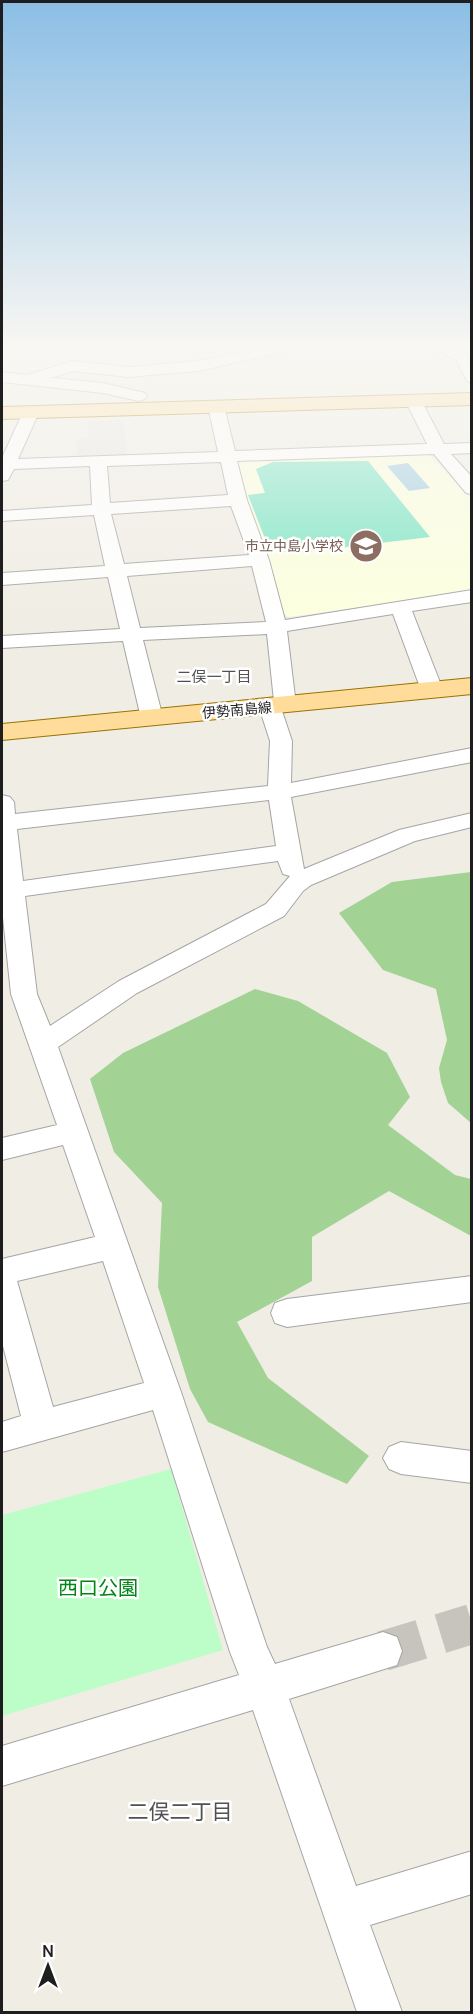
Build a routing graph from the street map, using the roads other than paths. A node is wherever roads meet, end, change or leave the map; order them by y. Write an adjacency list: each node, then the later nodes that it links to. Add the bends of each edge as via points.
1 (18, 440): 8 (street)
2 (224, 440): 6 (street)
3 (433, 440): 5 (street)
4 (471, 448): 5 (street)
5 (438, 449): 6 (street); 9 (street)
6 (228, 456): 7 (street); 10 (street)
7 (98, 461): 8 (street); 11 (street)
8 (5, 470)
9 (471, 489)
10 (238, 500): 11 (street); 13 (street)
11 (101, 509): 12 (street); 14 (street)
12 (2, 516)
13 (260, 560): 14 (street); 18 (street)
14 (116, 571): 15 (street); 19 (street)
15 (2, 579)
16 (471, 596): 17 (street)
17 (400, 606): 18 (street); 22 (street)
18 (277, 627): 19 (street); 23 (street)
19 (131, 634): 20 (street); 24 (street)
20 (2, 642)
21 (471, 686): 22 (main road, 伊勢南島線)
22 (432, 690): 23 (main road, 伊勢南島線)
23 (277, 706): 24 (main road, 伊勢南島線); 27 (street, via 281,741)
24 (152, 718): 25 (main road, 伊勢南島線)
25 (2, 732)
26 (471, 755): 27 (street)
27 (279, 792): 28 (street); 30 (street)
28 (2, 816): 32 (street)
29 (471, 820): 31 (street, via 407,836)
30 (289, 852): 31 (street); 32 (street)
31 (294, 885): 34 (street, via 275,910 128,987)
32 (13, 891): 33 (street)
33 (13, 996): 34 (street)
34 (43, 1044): 35 (street)
35 (72, 1132): 36 (street); 37 (street)
36 (2, 1149)
37 (112, 1246): 38 (street); 42 (street)
38 (2, 1272)
39 (2, 1283): 43 (street)
40 (471, 1288): 41 (street)
41 (287, 1313)
42 (164, 1392): 43 (street); 48 (street, via 249,1652)
43 (41, 1426): 44 (street)
44 (2, 1437)
45 (401, 1458): 46 (street)
46 (471, 1467)
47 (383, 1651): 48 (street)
48 (264, 1685): 49 (street); 51 (street)
49 (2, 1766)
50 (471, 1872): 51 (street)
51 (344, 1912): 52 (street)
52 (379, 2013)

